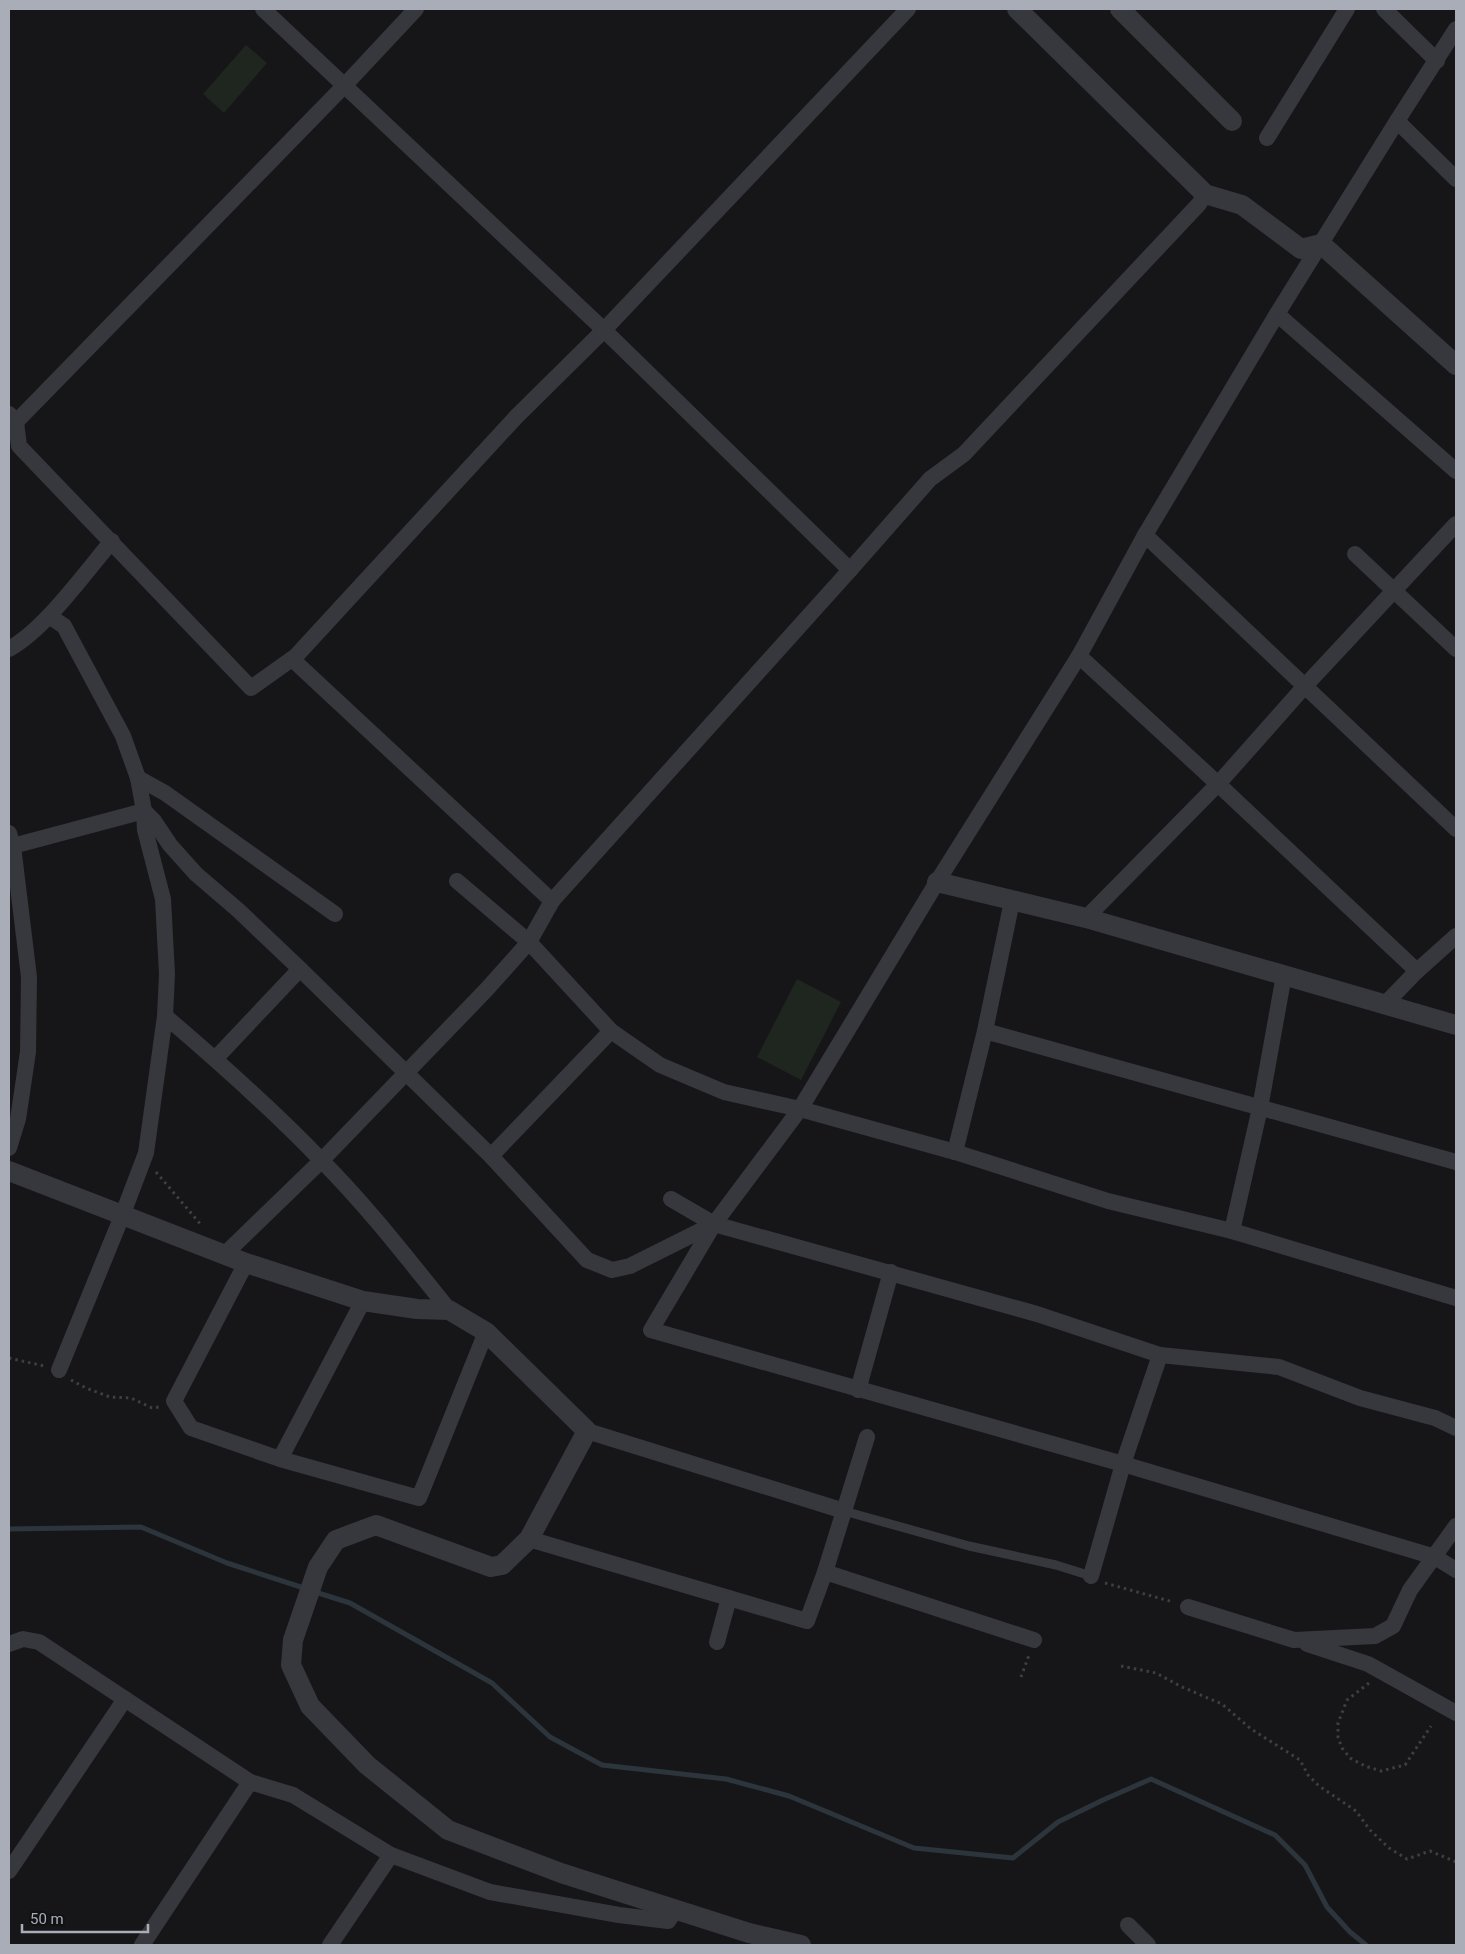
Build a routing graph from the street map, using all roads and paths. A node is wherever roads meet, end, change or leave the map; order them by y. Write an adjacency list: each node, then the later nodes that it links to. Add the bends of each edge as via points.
1 (263, 9): 10 (street)
2 (416, 9): 10 (street)
3 (908, 9): 18 (street)
4 (1017, 9): 15 (street)
5 (1120, 9): 12 (street)
6 (1347, 9): 13 (street)
7 (1384, 9): 9 (street)
8 (1456, 30): 9 (street)
9 (1438, 60): 11 (street)
10 (344, 86): 18 (street); 20 (street)
11 (1397, 120): 14 (street); 16 (street)
12 (1232, 121)
13 (1267, 138)
14 (1456, 178)
15 (1205, 194): 16 (street, via 1242,205 1301,249); 27 (street, via 964,454 930,479)
16 (1321, 244): 17 (street); 19 (street)
17 (1277, 314): 22 (street); 24 (street)
18 (604, 330): 27 (street); 33 (street, via 516,417)
19 (1456, 365)
20 (13, 418): 21 (street)
21 (14, 451): 25 (street)
22 (1456, 470)
23 (1456, 524): 28 (street)
24 (1145, 535): 32 (street); 34 (street)
25 (112, 542): 29 (street); 33 (street, via 251,688)
26 (1355, 554): 28 (street)
27 (850, 570): 43 (street)
28 (1394, 590): 31 (street); 34 (street)
29 (49, 616): 30 (street); 35 (street, via 64,626 123,736)
30 (9, 649)
31 (1456, 649)
32 (1079, 656): 36 (street); 41 (street)
33 (292, 659): 43 (street)
34 (1304, 687): 36 (street); 38 (street)
35 (138, 778): 37 (street); 44 (street, via 165,793)
36 (1218, 784): 45 (street); 49 (street)
37 (144, 811): 39 (street); 48 (street, via 196,874); 52 (street, via 145,830 164,908)
38 (1456, 829)
39 (10, 842): 60 (street, via 29,977 28,1052 18,1118)
40 (457, 881): 47 (street)
41 (937, 882): 42 (street); 59 (street)
42 (1012, 900): 45 (street); 55 (street)
43 (552, 901): 47 (street)
44 (336, 914)
45 (1086, 918): 50 (street)
46 (1456, 936): 49 (street)
47 (529, 942): 54 (street); 57 (street)
48 (300, 969): 56 (street); 57 (street)
49 (1417, 972): 51 (street)
50 (1284, 975): 51 (street); 58 (street)
51 (1384, 1005): 53 (street)
52 (165, 1016): 56 (street); 63 (street)
53 (1456, 1025)
54 (610, 1031): 59 (street, via 660,1065 724,1092); 62 (street)
55 (986, 1031): 58 (street); 61 (street)
56 (215, 1059): 64 (street)
57 (406, 1074): 62 (street); 64 (street)
58 (1260, 1108): 65 (street); 70 (street)
59 (800, 1109): 61 (street); 69 (street)
60 (9, 1148)
61 (955, 1152): 70 (street, via 1108,1201)
62 (491, 1156): 69 (street, via 587,1260 612,1270 630,1266)
63 (144, 1158): 68 (street); 71 (path)
64 (322, 1160): 72 (street); 77 (street)
65 (1456, 1162)
66 (9, 1171): 68 (street)
67 (671, 1199): 69 (street)
68 (122, 1216): 72 (street); 81 (street)
69 (714, 1224): 74 (street); 82 (street, via 651,1330)
70 (1232, 1231): 75 (street)
71 (207, 1232)
72 (225, 1254): 73 (street)
73 (246, 1263): 76 (street); 83 (street)
74 (891, 1272): 79 (street, via 1037,1314); 82 (street)
75 (1456, 1298)
76 (363, 1301): 77 (street); 87 (street)
77 (449, 1310): 78 (street)
78 (486, 1332): 85 (street); 87 (street, via 419,1498)
79 (1160, 1355): 84 (street, via 1279,1367 1360,1398 1435,1418); 88 (street)
80 (9, 1358): 81 (path)
81 (59, 1370): 83 (path, via 86,1388 110,1397 130,1398 152,1408)
82 (858, 1390): 88 (street)
83 (174, 1401): 87 (street, via 191,1428)
84 (1456, 1428)
85 (587, 1431): 89 (street); 91 (street)
86 (867, 1437): 89 (street)
87 (280, 1460)
88 (1123, 1464): 92 (street); 95 (street)
89 (844, 1511): 94 (street); 95 (lane)
90 (1456, 1526): 92 (street)
91 (529, 1539): 96 (street); 112 (street, via 502,1565 491,1566 376,1525 336,1540 318,1567 292,1640 291,1665 310,1706 367,1765 448,1830 561,1873)
92 (1435, 1557): 93 (street); 99 (street, via 1410,1590 1393,1626 1375,1636)
93 (1456, 1570)
94 (825, 1572): 96 (street, via 807,1621); 98 (street)
95 (1091, 1576): 97 (path, via 1110,1586)
96 (729, 1598): 100 (street)
97 (1188, 1607): 99 (street)
98 (1034, 1640): 103 (path)
99 (1294, 1640): 104 (street, via 1368,1664)
100 (717, 1642)
101 (9, 1644): 105 (street, via 23,1638 39,1642)
102 (1121, 1666): 110 (path, via 1156,1673 1182,1688 1222,1704 1252,1729 1300,1760 1319,1786 1356,1811 1370,1830 1407,1860 1430,1851)
103 (1021, 1677)
104 (1394, 1678): 106 (street); 107 (path, via 1375,1679 1348,1700 1338,1723 1342,1748 1350,1758 1381,1771 1405,1765)
105 (125, 1699): 108 (street); 111 (street)
106 (1456, 1713)
107 (1431, 1726)
108 (250, 1782): 109 (street, via 293,1795); 114 (street)
109 (391, 1855): 112 (street, via 490,1892 668,1921); 115 (street)
110 (1456, 1862)
111 (9, 1871)
112 (676, 1910): 116 (street)
113 (1128, 1925): 117 (street)
114 (142, 1945)
115 (330, 1945)
116 (800, 1945)
117 (1148, 1945)

